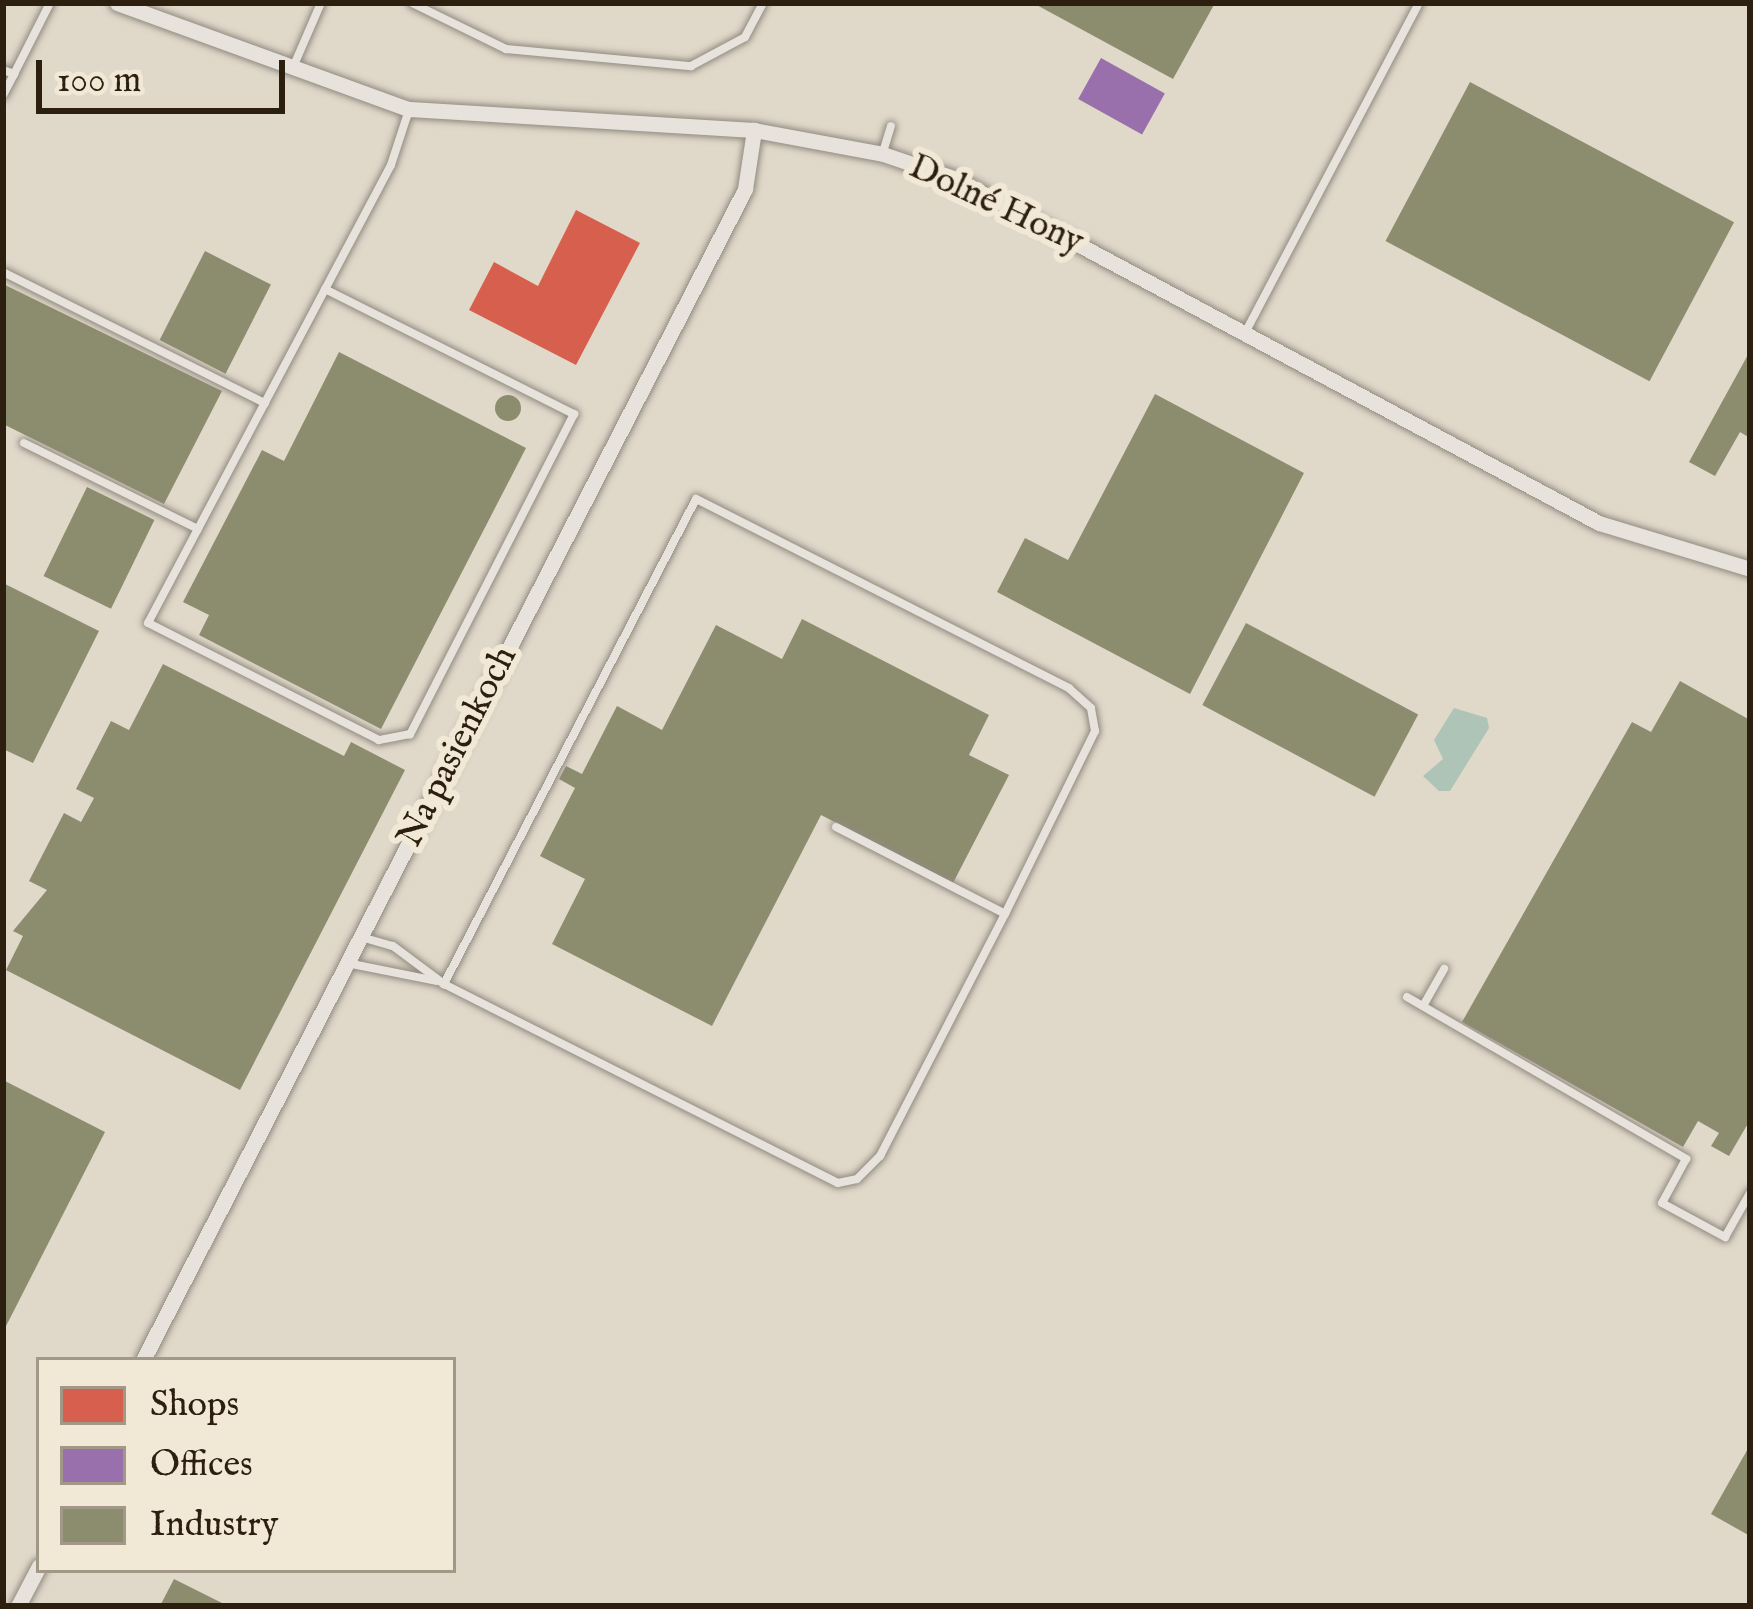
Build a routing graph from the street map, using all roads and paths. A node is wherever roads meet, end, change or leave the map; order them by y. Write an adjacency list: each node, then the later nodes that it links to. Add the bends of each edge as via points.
1 (50, 3): 9 (lane)
2 (117, 3): 8 (street, Dolné Hony)
3 (321, 3): 8 (lane)
4 (412, 3): 5 (lane, via 506,49 691,66 745,37)
5 (763, 3)
6 (1419, 3): 17 (lane)
7 (3, 70): 9 (lane)
8 (291, 72): 11 (street, Dolné Hony)
9 (14, 74): 10 (lane)
10 (3, 95)
11 (410, 109): 13 (street, Dolné Hony); 16 (lane, via 392,165)
12 (891, 126): 14 (lane)
13 (754, 130): 14 (street, Dolné Hony); 24 (street, Na pasienkoch, via 746,189)
14 (883, 154): 17 (street, Dolné Hony, via 956,178)
15 (3, 272): 18 (lane)
16 (326, 290): 18 (lane); 20 (lane, via 574,415 410,734 380,740 148,623)
17 (1245, 334): 21 (street, Dolné Hony, via 1599,523)
18 (266, 403): 20 (lane)
19 (24, 442): 20 (lane)
20 (198, 529)
21 (1750, 569)
22 (836, 827): 23 (lane)
23 (1005, 914): 27 (lane, via 880,1156 857,1179 838,1183); 27 (lane, via 1095,731 1091,708 1069,688 696,499)
24 (361, 937): 25 (street, Na pasienkoch); 27 (lane, via 393,946)
25 (347, 963): 27 (lane); 31 (street, Na pasienkoch)
26 (1444, 968): 29 (lane)
27 (444, 984)
28 (1407, 998): 29 (lane)
29 (1423, 1006): 30 (lane, via 1686,1160 1662,1203 1725,1237)
30 (1750, 1193)
31 (145, 1357)
32 (36, 1572): 33 (street)
33 (18, 1606)

